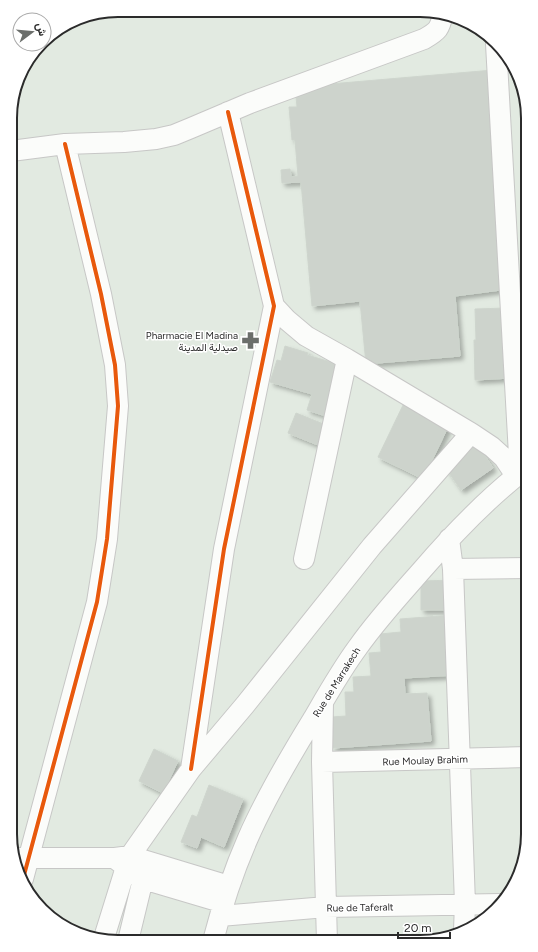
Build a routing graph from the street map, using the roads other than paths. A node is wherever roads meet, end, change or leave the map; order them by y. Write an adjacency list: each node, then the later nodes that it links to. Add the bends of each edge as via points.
1 (442, 19): 3 (street, via 436,32 424,39)
2 (496, 52): 9 (street)
3 (228, 112): 4 (street, via 156,139); 6 (street)
4 (65, 144): 5 (street); 21 (street, via 101,294 115,365 118,406 107,539 97,602)
5 (17, 150)
6 (274, 306): 7 (street, via 306,336); 20 (street, via 224,549)
7 (347, 359): 8 (street); 13 (street)
8 (471, 433): 10 (street); 20 (street, via 372,546)
9 (521, 456)
10 (521, 471)
11 (521, 473): 12 (street, Rue de Marrakech)
12 (449, 539): 15 (street); 16 (street, Rue de Marrakech, via 358,646)
13 (304, 559)
14 (521, 568): 15 (street)
15 (453, 569): 18 (street)
16 (323, 702): 19 (street); 25 (street, Rue de Marrakech, via 270,792 248,838)
17 (521, 757): 18 (street, Rue Moulay Brahim)
18 (460, 759): 19 (street, Rue Moulay Brahim); 26 (street)
19 (322, 762): 28 (street)
20 (191, 769): 22 (street)
21 (22, 858): 22 (street); 23 (street)
22 (124, 861): 24 (street); 25 (street); 30 (street)
23 (22, 868)
24 (143, 879): 25 (street); 31 (street)
25 (224, 902): 28 (street, Rue de Taferalt); 32 (street, Rue de Marrakech)
26 (465, 904): 27 (street, Rue de Taferalt); 28 (street, Rue de Taferalt); 29 (street)
27 (492, 904)
28 (326, 908): 33 (street)
29 (464, 925)
30 (105, 934)
31 (129, 935)
32 (215, 935)
33 (326, 935)

